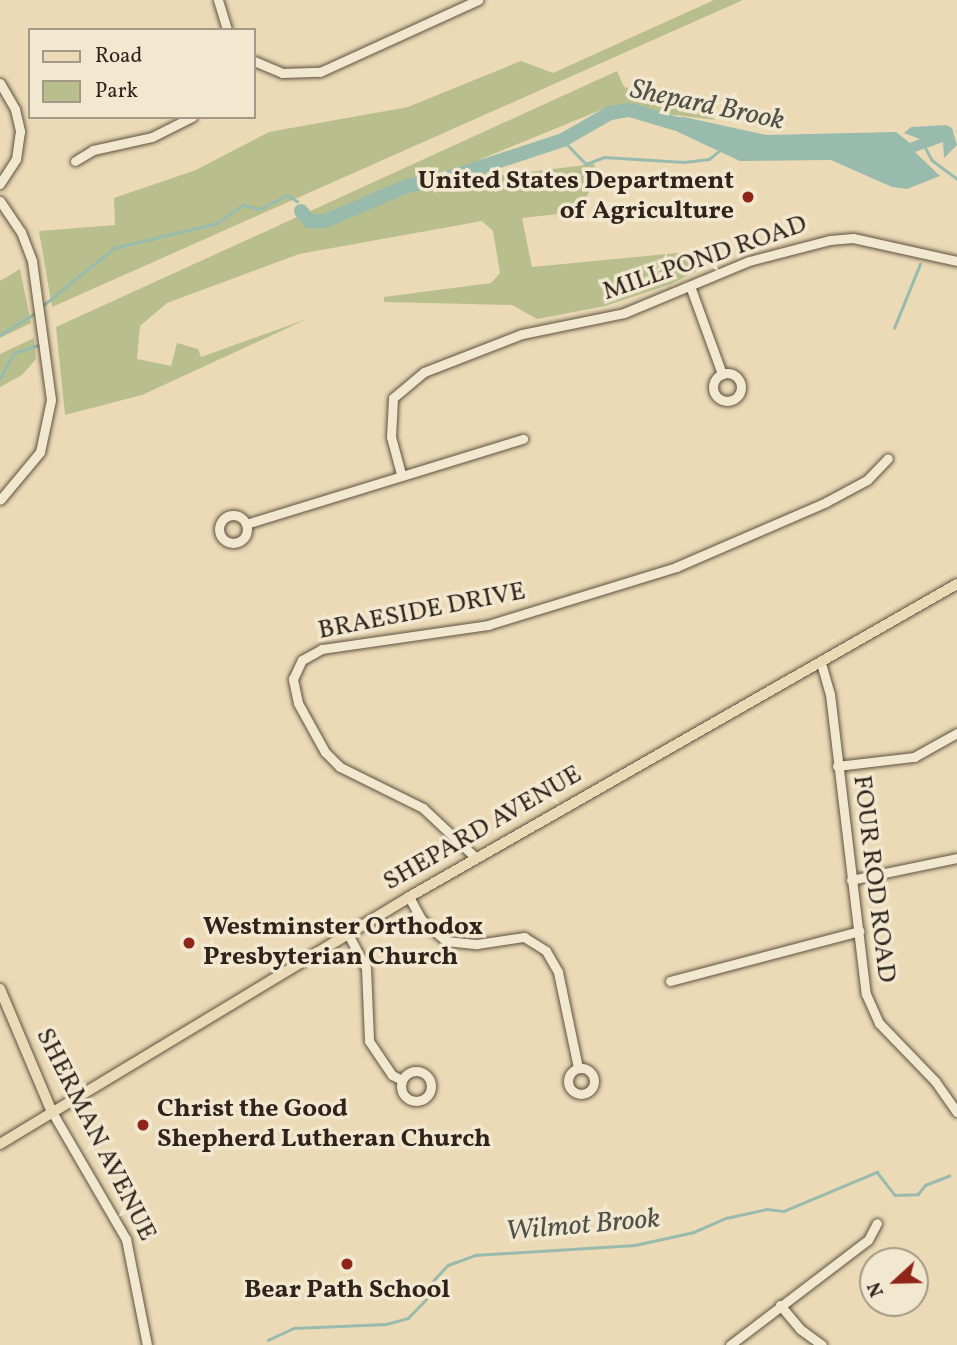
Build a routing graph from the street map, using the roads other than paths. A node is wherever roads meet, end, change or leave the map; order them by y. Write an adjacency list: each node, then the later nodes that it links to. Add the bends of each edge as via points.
1 (218, 0): 3 (street)
2 (478, 0): 4 (street, via 320,72 282,73)
3 (226, 28)
4 (256, 62)
5 (0, 83): 8 (street, via 15,109 20,131 16,159)
6 (188, 119): 7 (street, via 152,137 93,150)
7 (75, 161)
8 (0, 184)
9 (0, 201): 16 (street, via 21,232 34,270 51,411 40,452)
10 (957, 261): 11 (street, MILLPOND ROAD, via 838,239 749,261)
11 (690, 285): 12 (street); 15 (street, MILLPOND ROAD, via 624,313 522,334 406,383 393,398 391,416 391,437)
12 (722, 374)
13 (523, 439): 15 (street)
14 (888, 457): 22 (street, BRAESIDE DRIVE, via 867,480 826,502 676,567 488,625 322,649 302,660 293,679 298,703 325,752 340,767 423,808)
15 (401, 474): 17 (street)
16 (0, 500)
17 (246, 524)
18 (957, 584): 19 (main road, SHEPARD AVENUE)
19 (821, 663): 21 (street, FOUR ROD ROAD, via 827,676); 22 (main road, SHEPARD AVENUE)
20 (957, 733): 21 (street, via 914,757)
21 (837, 766): 24 (street, FOUR ROD ROAD)
22 (477, 858): 25 (main road, SHEPARD AVENUE)
23 (957, 858): 24 (street)
24 (851, 880): 26 (street, FOUR ROD ROAD)
25 (409, 897): 27 (main road, SHEPARD AVENUE); 30 (street, via 422,920 446,941 477,944 524,937 546,951 558,972)
26 (859, 931): 28 (street); 33 (street, FOUR ROD ROAD, via 872,1012)
27 (348, 934): 31 (street, via 366,968 369,1041 392,1075); 32 (main road, SHEPARD AVENUE)
28 (670, 981)
29 (0, 989): 32 (main road, SHERMAN AVENUE)
30 (578, 1068)
31 (402, 1080)
32 (52, 1112): 34 (main road, SHEPARD AVENUE); 37 (street, SHERMAN AVENUE, via 126,1239)
33 (957, 1112)
34 (0, 1144)
35 (877, 1223): 36 (street, via 869,1240)
36 (780, 1305): 38 (street); 39 (street, via 800,1329)
37 (147, 1345)
38 (730, 1345)
39 (822, 1345)

